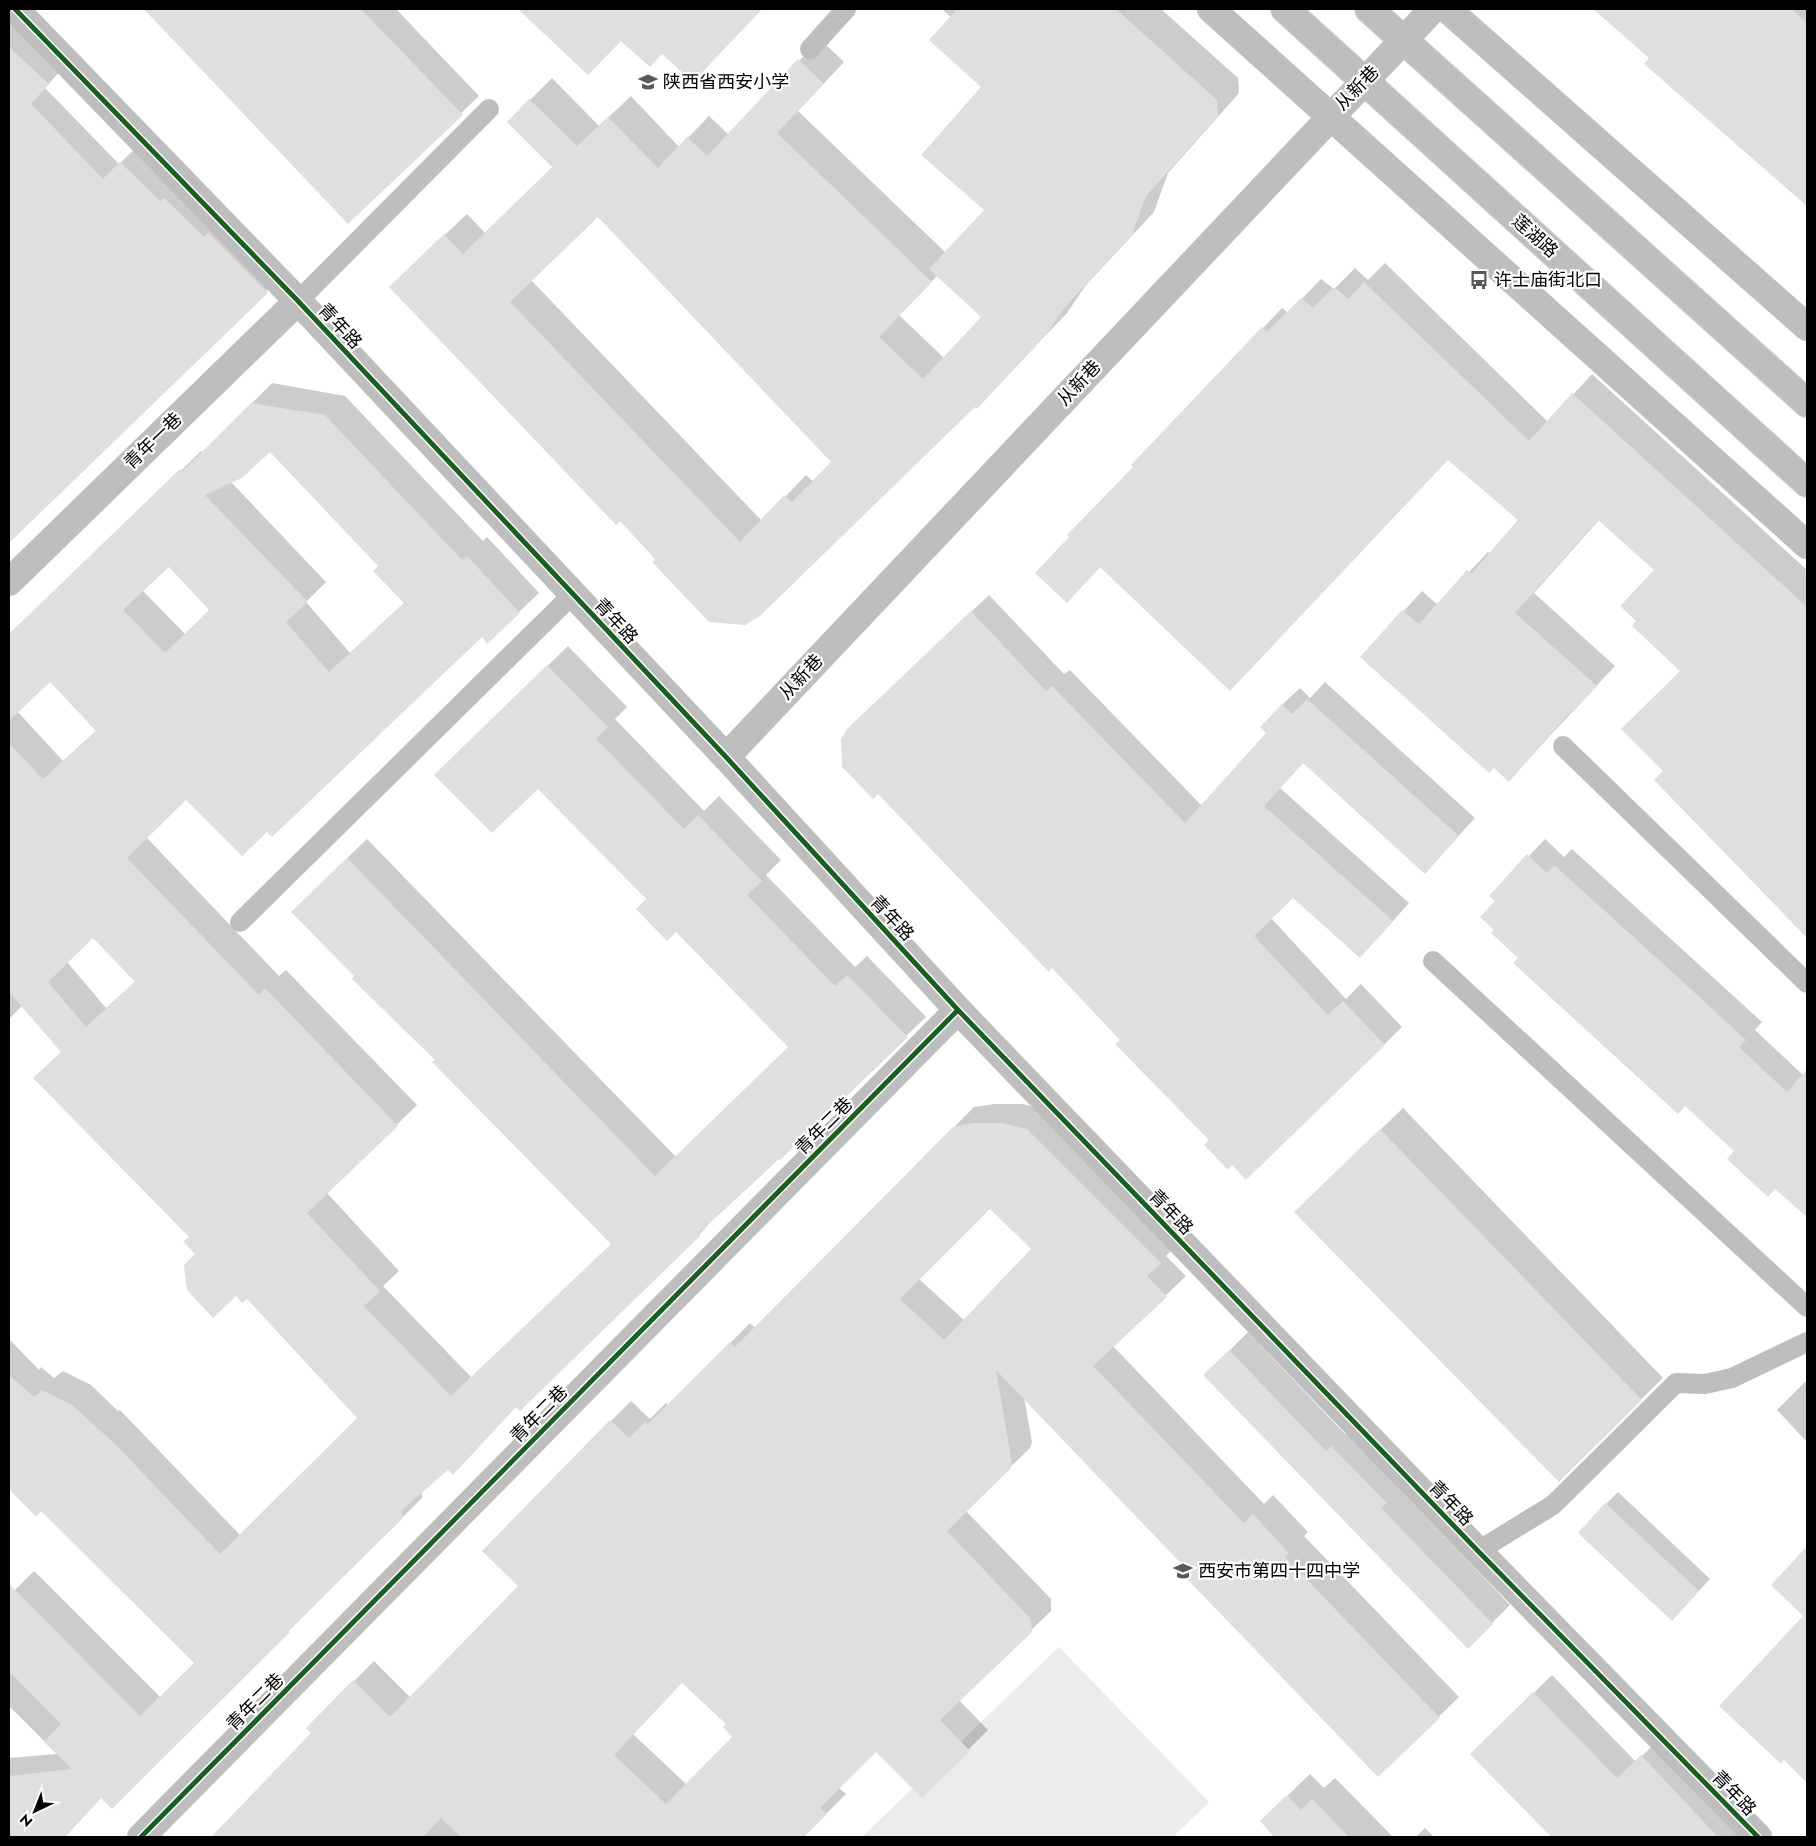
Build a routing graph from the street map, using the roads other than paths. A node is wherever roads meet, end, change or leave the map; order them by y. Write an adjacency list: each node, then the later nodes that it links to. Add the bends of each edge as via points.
1 (15, 9): 13 (street, 青年路)
2 (846, 9): 9 (lane)
3 (1211, 9): 12 (street)
4 (1285, 9): 10 (street, 莲湖路)
5 (1370, 9): 8 (street)
6 (1433, 9): 8 (street, 从新巷)
7 (1447, 9): 14 (street)
8 (1403, 40): 10 (street, 从新巷); 15 (street)
9 (810, 49)
10 (1363, 82): 12 (street, 从新巷); 16 (street, 莲湖路)
11 (489, 110): 13 (lane)
12 (1330, 117): 17 (street); 21 (street, 从新巷)
13 (298, 301): 18 (street, 青年一巷); 19 (street, 青年路)
14 (1807, 327)
15 (1807, 403)
16 (1807, 483)
17 (1807, 545)
18 (9, 582)
19 (572, 595): 21 (street, 青年路); 22 (lane)
20 (1563, 746): 24 (lane)
21 (726, 757): 25 (street, 青年路)
22 (240, 922)
23 (1433, 961): 26 (lane)
24 (1807, 983)
25 (958, 1010): 28 (street, 青年路); 29 (street, 青年二巷)
26 (1807, 1307)
27 (1807, 1342): 28 (lane, via 1732,1378 1705,1384 1676,1383 1553,1505)
28 (1478, 1551): 30 (street, 青年路)
29 (140, 1837)
30 (1758, 1837)

